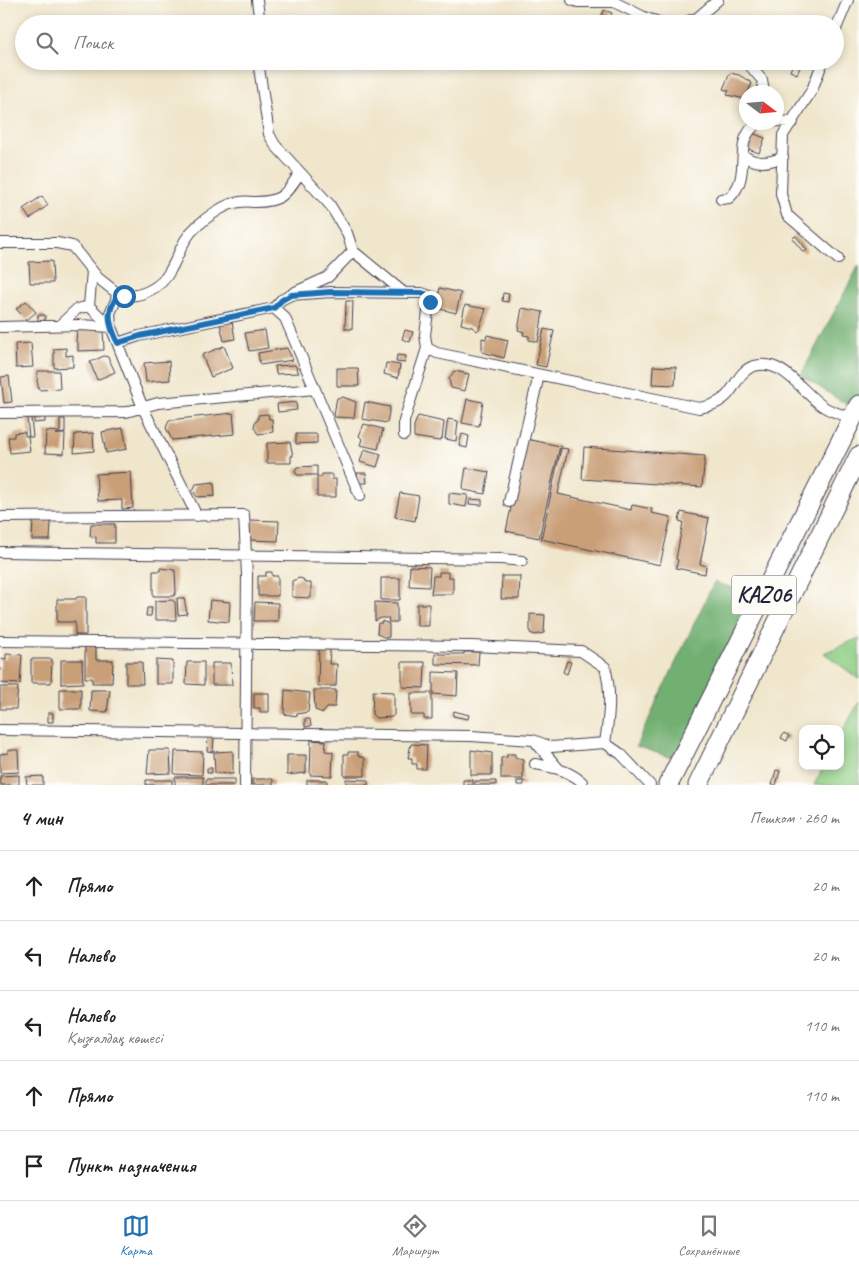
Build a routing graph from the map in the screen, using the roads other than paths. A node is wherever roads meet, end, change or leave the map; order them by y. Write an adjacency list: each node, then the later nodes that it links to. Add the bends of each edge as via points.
1 (257, 0): 7 (street)
2 (572, 0): 6 (street, via 614,2)
3 (622, 0): 6 (street)
4 (718, 0): 9 (street)
5 (848, 0): 10 (street)
6 (631, 9): 8 (street)
7 (259, 15)
8 (641, 15)
9 (700, 15)
10 (842, 15)
11 (259, 70): 20 (street, via 269,134)
12 (754, 70): 14 (street)
13 (820, 70): 16 (street)
14 (763, 85)
15 (784, 121): 16 (street)
16 (793, 122): 19 (street, via 784,135)
17 (748, 130): 18 (street)
18 (743, 155): 19 (street, via 760,163); 21 (street, via 740,184 729,198)
19 (783, 157): 24 (street, via 781,194 787,215)
20 (300, 173): 23 (street, via 330,205 347,233); 27 (street, via 285,195 278,199 233,204 197,226 181,245 171,269 157,285 143,294 124,296)
21 (721, 199)
22 (0, 243): 25 (street, via 72,246)
23 (353, 251): 26 (street); 28 (street, via 328,276)
24 (838, 259)
25 (92, 271): 27 (street); 29 (street)
26 (403, 292): 28 (street); 35 (street, via 430,296 425,335)
27 (117, 293): 33 (street, via 110,313)
28 (291, 295): 30 (street)
29 (89, 306): 31 (street, via 73,312); 33 (street)
30 (274, 308): 34 (street); 37 (street, via 285,318)
31 (60, 326): 32 (street); 33 (street)
32 (0, 327)
33 (111, 327): 34 (street)
34 (118, 343): 38 (street)
35 (427, 348): 36 (street, via 437,354); 41 (street, via 404,421)
36 (539, 375): 39 (street, via 699,408 715,406 725,400 742,375 753,366 764,365 781,370 824,407); 44 (street)
37 (315, 389): 38 (street, via 158,403); 43 (street)
38 (143, 408): 40 (street, via 126,412); 45 (street)
39 (856, 412): 61 (highway, KАZ06)
40 (0, 413)
41 (404, 435)
42 (859, 456): 62 (highway, KАZ06)
43 (360, 496)
44 (509, 502)
45 (197, 516): 46 (street); 48 (street, via 244,515)
46 (0, 517)
47 (0, 552): 48 (street)
48 (246, 555): 49 (street); 51 (street)
49 (522, 561)
50 (0, 641): 51 (street)
51 (246, 644): 53 (street); 55 (street, via 471,646 581,652 605,668 610,713)
52 (0, 730): 53 (street)
53 (244, 732): 54 (street); 59 (street)
54 (533, 740): 55 (street, via 551,747); 57 (street)
55 (605, 744): 60 (street, via 621,754)
56 (535, 764): 57 (street)
57 (558, 768): 58 (street)
58 (582, 782)
59 (245, 785)
60 (650, 785)
61 (668, 785)
62 (698, 785)

